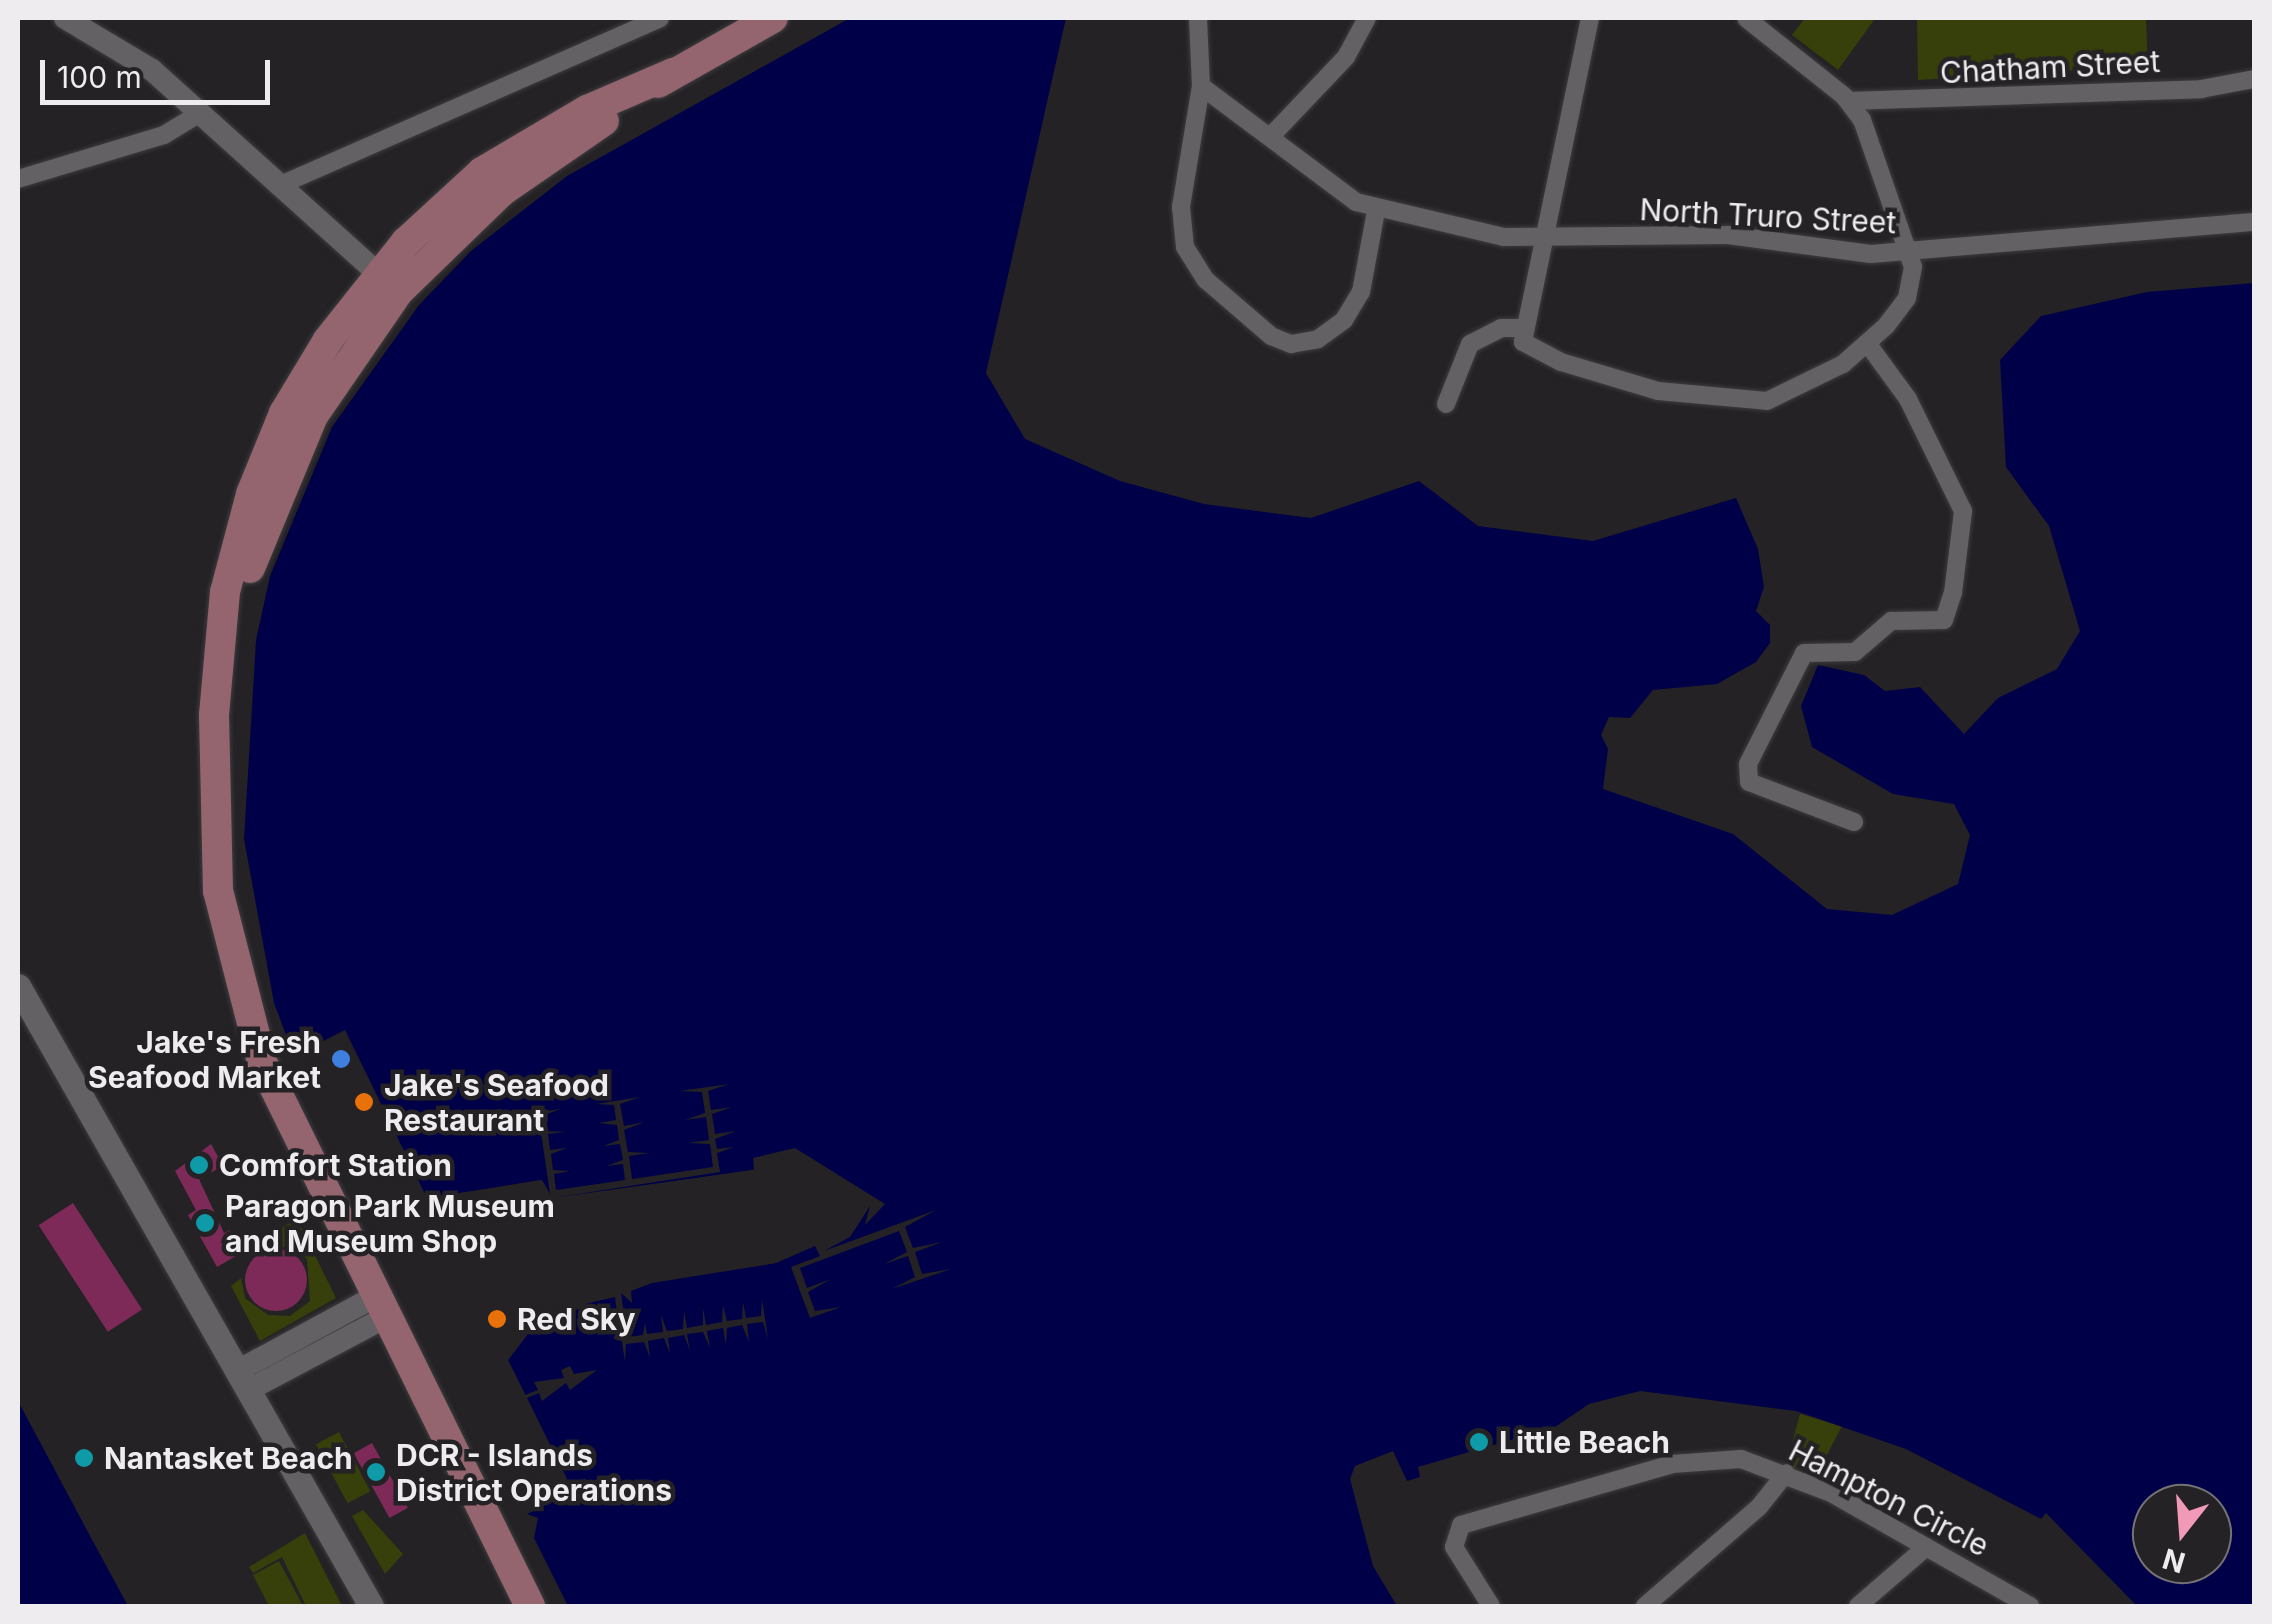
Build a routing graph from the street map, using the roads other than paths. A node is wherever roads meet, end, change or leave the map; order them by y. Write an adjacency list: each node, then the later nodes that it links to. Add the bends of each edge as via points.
1 (65, 18): 11 (street, via 127,52)
2 (660, 18): 14 (street)
3 (773, 18): 19 (main road, via 587,110 482,172)
4 (1198, 18): 9 (street)
5 (1367, 18): 12 (street, via 1346,57)
6 (1590, 18): 17 (street)
7 (1746, 18): 10 (street)
8 (2254, 79): 10 (street, Chatham Street, via 2201,89)
9 (1201, 86): 12 (street, North Truro Street); 15 (street, via 1182,207 1185,246 1206,280 1271,336 1291,344 1318,339 1344,320 1361,292)
10 (1848, 101): 18 (street, via 1871,140)
11 (200, 112): 13 (street, via 164,135); 14 (street)
12 (1271, 136): 15 (street, North Truro Street)
13 (18, 179)
14 (278, 186): 19 (street)
15 (1376, 211): 17 (street, North Truro Street, via 1460,231)
16 (2254, 222): 18 (street, North Truro Street)
17 (1550, 238): 18 (street, North Truro Street, via 1728,236 1842,254); 20 (street)
18 (1907, 250): 21 (street, via 1913,267 1906,298)
19 (388, 282): 25 (main road, via 290,462 222,656 212,818 236,976 266,1073)
20 (1521, 328): 21 (street, via 1523,342 1560,362 1658,391 1754,401 1823,376); 22 (street, via 1500,328 1470,344)
21 (1867, 344): 23 (street, via 1908,400 1963,510 1944,620 1882,623 1849,652 1804,653 1758,744 1750,782)
22 (1446, 404)
23 (1854, 822)
24 (18, 986): 26 (main road)
25 (381, 1306): 26 (street); 30 (main road)
26 (246, 1378): 29 (main road)
27 (1786, 1472): 28 (street, Hampton Circle); 31 (street, Hampton Circle, via 1741,1458 1672,1464 1473,1519 1452,1536 1454,1547); 32 (street, via 1759,1508)
28 (1926, 1547): 33 (street); 34 (street, Hampton Circle)
29 (371, 1606)
30 (530, 1606)
31 (1490, 1606)
32 (1645, 1606)
33 (1858, 1606)
34 (2030, 1606)

